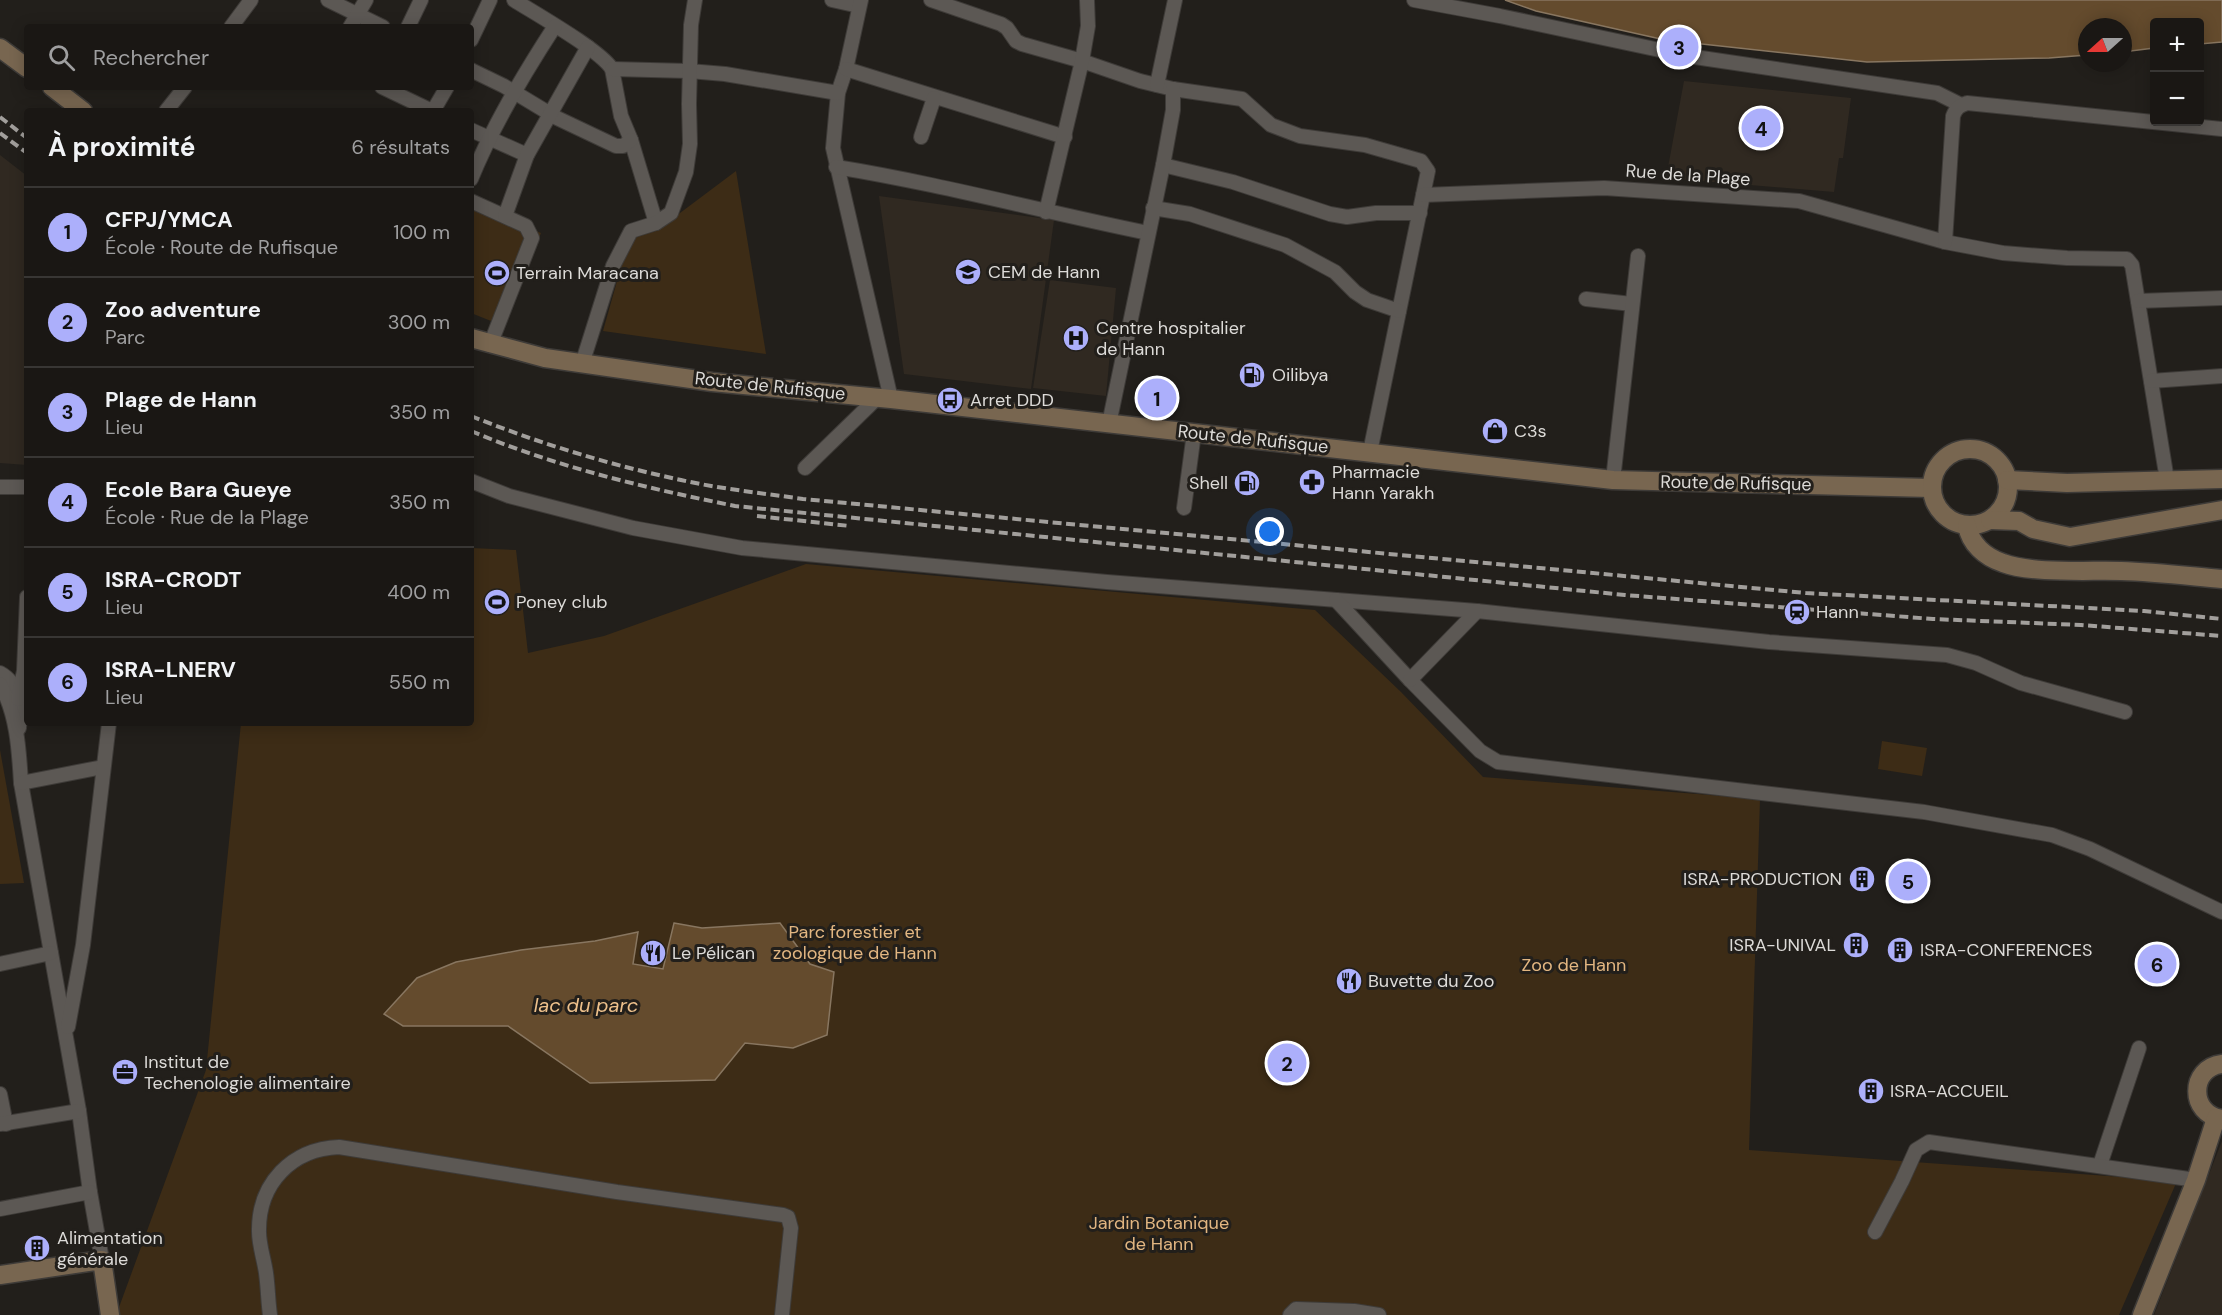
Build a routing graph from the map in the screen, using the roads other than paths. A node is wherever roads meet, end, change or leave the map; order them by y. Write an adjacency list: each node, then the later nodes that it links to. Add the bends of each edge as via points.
1 (251, 0): 16 (street)
2 (328, 0): 15 (street)
3 (366, 0): 15 (street)
4 (421, 0): 19 (street)
5 (490, 0): 21 (street)
6 (514, 0): 14 (street)
7 (695, 0): 28 (street)
8 (832, 0): 13 (street)
9 (931, 0): 24 (street, via 1001,24 1022,44)
10 (1087, 0): 24 (street, via 1088,26)
11 (1175, 0): 30 (street)
12 (1414, 0): 39 (street, via 1688,56 1937,93)
13 (860, 3): 27 (street)
14 (531, 4): 20 (street)
15 (358, 14): 17 (street); 18 (street)
16 (233, 24)
17 (352, 24)
18 (377, 24)
19 (409, 24)
20 (555, 26): 22 (street); 36 (street)
21 (474, 34)
22 (588, 47): 26 (street); 44 (street)
23 (0, 48): 25 (main road)
24 (1082, 61): 30 (street); 48 (street)
25 (24, 66)
26 (612, 69): 28 (street); 50 (street, via 621,116)
27 (846, 69): 37 (street); 38 (street)
28 (689, 71): 37 (street); 61 (street, via 690,144 686,172 671,213)
29 (474, 72): 36 (street)
30 (1157, 85): 31 (street)
31 (1173, 89): 52 (street); 55 (street, via 1242,99 1271,125 1300,136 1365,145 1420,161 1428,171)
32 (56, 90): 40 (main road)
33 (183, 90): 41 (street)
34 (388, 90): 42 (street)
35 (445, 90): 43 (street)
36 (515, 92): 44 (street); 49 (street)
37 (838, 93): 53 (street, via 833,148)
38 (934, 98): 47 (street); 48 (street)
39 (1962, 105): 45 (street); 63 (street, via 1953,116)
40 (79, 108)
41 (168, 108)
42 (427, 108)
43 (435, 108)
44 (551, 113): 50 (street, via 616,146); 51 (street)
45 (2222, 129)
46 (474, 131): 49 (street)
47 (921, 137)
48 (1065, 137): 58 (street)
49 (488, 138): 51 (street); 54 (street)
50 (631, 140): 61 (street)
51 (527, 155): 60 (street)
52 (1163, 165): 57 (street); 59 (street, via 1233,182 1339,216)
53 (836, 167): 58 (street, via 893,176); 75 (street)
54 (474, 172)
55 (1423, 195): 59 (street); 63 (street, Rue de la Plage, via 1604,188 1799,201)
56 (474, 202): 60 (street)
57 (1153, 208): 62 (street); 69 (street, via 1190,214 1285,245 1335,272 1367,300)
58 (1046, 212): 62 (street)
59 (1420, 213): 69 (street)
60 (505, 216): 71 (street, via 526,226 532,238)
61 (656, 223): 72 (street, via 631,231 613,266)
62 (1148, 234): 76 (street)
63 (1944, 242): 67 (street, Rue de la Plage, via 2003,253 2127,259 2132,265)
64 (1638, 256): 68 (street)
65 (2222, 298): 67 (street)
66 (1586, 299): 68 (street)
67 (2138, 301): 74 (street)
68 (1632, 304): 81 (street)
69 (1399, 311): 78 (street)
70 (474, 339): 71 (main road, Route de Rufisque)
71 (490, 345): 72 (main road, Route de Rufisque)
72 (582, 364): 75 (main road, Route de Rufisque, via 712,382)
73 (2222, 376): 74 (street)
74 (2151, 381): 83 (street)
75 (884, 398): 76 (main road, Route de Rufisque); 79 (street)
76 (1109, 424): 77 (main road, Route de Rufisque)
77 (1194, 433): 78 (main road, Route de Rufisque); 89 (street)
78 (1370, 452): 81 (main road, Route de Rufisque)
79 (805, 468)
80 (2222, 479): 83 (main road)
81 (1613, 480): 87 (main road, Route de Rufisque)
82 (2007, 480): 83 (main road); 87 (main road, via 1994,458 1978,450 1959,450 1939,464); 88 (main road)
83 (2167, 480)
84 (474, 482): 95 (street, via 509,496 633,528 742,548)
85 (0, 487): 86 (street)
86 (24, 487)
87 (1931, 488): 93 (main road, via 1938,509 1956,523)
88 (2006, 499): 91 (main road); 92 (main road)
89 (1184, 508)
90 (2222, 510): 92 (main road, via 2070,537 2032,529)
91 (1990, 520): 92 (main road); 93 (main road)
92 (2019, 522)
93 (1967, 525): 94 (main road, via 1969,536 1982,552 2021,568)
94 (2222, 579)
95 (1336, 600): 96 (street); 99 (street)
96 (1477, 611): 99 (street); 102 (street, via 1769,642 1947,655 2021,683)
97 (24, 671): 101 (street)
98 (0, 672): 101 (street, via 12,683)
99 (1410, 680): 107 (street, via 1480,751 1498,762 1924,812 2052,835)
100 (0, 684): 104 (street)
101 (18, 699): 104 (street)
102 (2125, 712)
103 (109, 726): 105 (street)
104 (18, 739): 106 (street)
105 (103, 766): 106 (street); 110 (street, via 82,945)
106 (21, 783): 108 (street)
107 (2222, 912)
108 (51, 953): 109 (street); 110 (street)
109 (0, 964)
110 (66, 1039): 114 (street)
111 (2139, 1048): 117 (street)
112 (2222, 1064): 115 (main road, via 2205,1071 2196,1090 2209,1115)
113 (0, 1094): 116 (street)
114 (79, 1111): 116 (street); 119 (street)
115 (2219, 1118): 118 (main road)
116 (3, 1124)
117 (2100, 1165): 118 (street); 121 (street, via 1929,1142 1916,1150)
118 (2196, 1180): 129 (main road)
119 (90, 1192): 120 (street); 122 (street)
120 (0, 1209)
121 (1875, 1232)
122 (102, 1260): 123 (main road); 124 (main road)
123 (0, 1275)
124 (110, 1315)
125 (270, 1315): 126 (street, via 259,1233 263,1202 287,1164 314,1150 339,1147 783,1215 788,1217 791,1228)
126 (782, 1315)
127 (1290, 1315): 128 (street, via 1296,1309)
128 (1379, 1315)
129 (2142, 1315)

